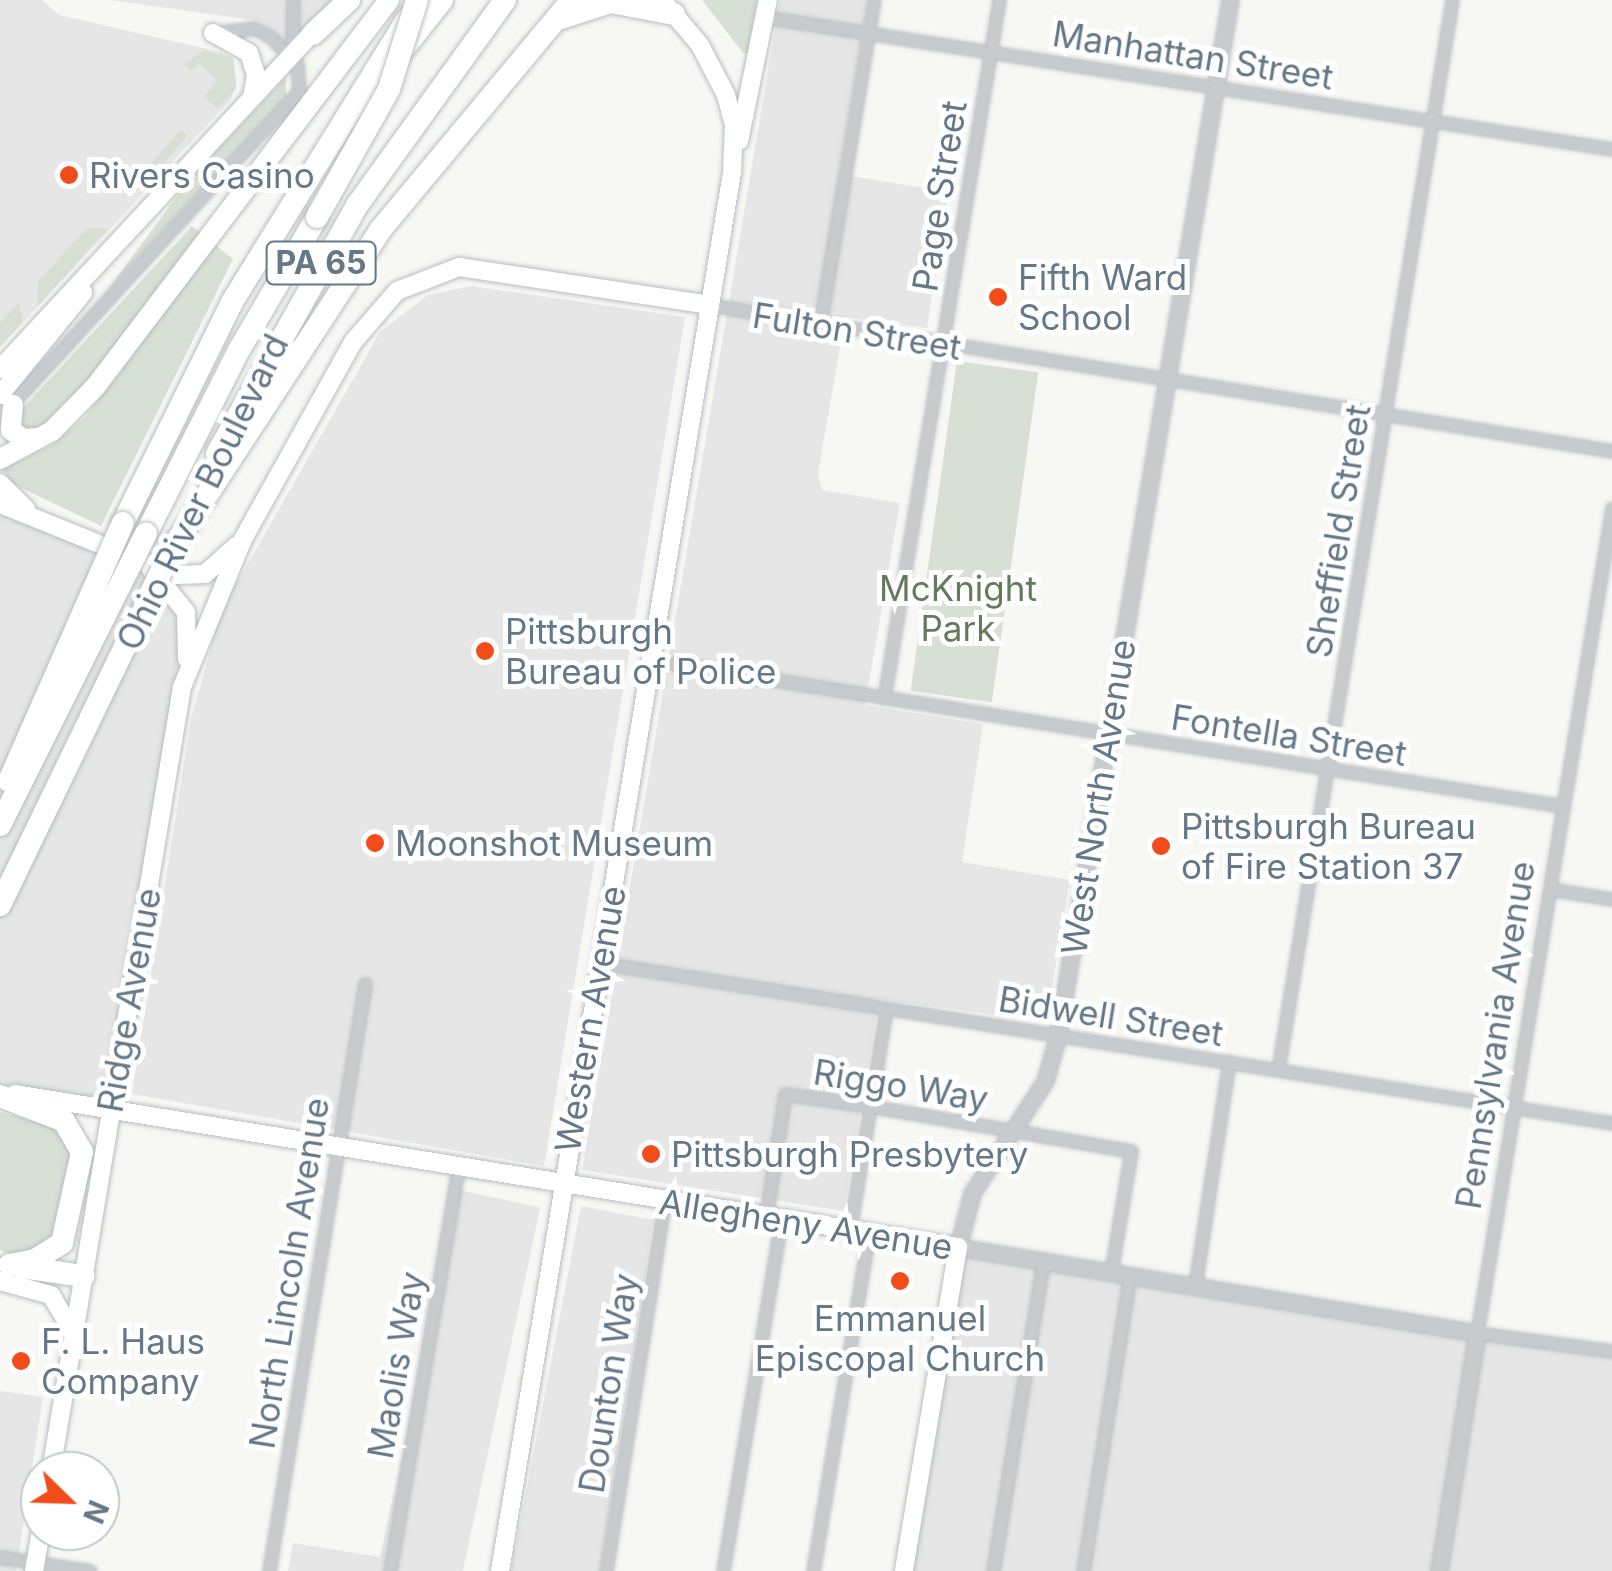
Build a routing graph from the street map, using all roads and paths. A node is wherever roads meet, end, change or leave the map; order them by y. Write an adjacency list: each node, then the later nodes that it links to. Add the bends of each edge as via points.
1 (293, 0): 20 (street)
2 (340, 0): 18 (main road)
3 (349, 0): 18 (highway)
4 (389, 0): 35 (highway, via 96,386)
5 (419, 0): 25 (highway, Ohio River Boulevard / PA 65); 52 (highway, bridge, via 389,90 231,364)
6 (442, 0): 25 (highway)
7 (506, 0): 43 (highway, Ohio River Boulevard / PA 65, via 399,142 319,267)
8 (572, 0): 15 (highway)
9 (874, 0): 16 (street)
10 (999, 0): 19 (street, Page Street)
11 (1230, 0): 21 (street, West North Avenue)
12 (1452, 0): 23 (street, Sheffield Street)
13 (669, 5): 15 (highway, via 611,2); 26 (main road, Western Avenue, via 726,94 734,125)
14 (767, 8): 16 (street, Manhattan Street); 26 (main road, Western Avenue)
15 (551, 24): 43 (highway, via 381,228)
16 (868, 32): 19 (street, Manhattan Street); 29 (street)
17 (213, 33): 20 (street, via 255,28); 22 (main road, via 249,53 256,75)
18 (313, 34): 20 (main road)
19 (990, 52): 21 (street, Manhattan Street); 30 (street, Page Street)
20 (292, 58): 22 (main road); 33 (street, via 300,82 293,100)
21 (1216, 86): 23 (street, Manhattan Street); 32 (street, West North Avenue)
22 (252, 97): 27 (main road)
23 (1433, 120): 24 (street, Manhattan Street); 34 (street, Sheffield Street)
24 (1612, 149)
25 (311, 166): 50 (highway, Ohio River Boulevard / PA 65, bridge, via 194,372)
26 (732, 172): 28 (main road, Western Avenue)
27 (108, 254): 31 (main road); 33 (main road)
28 (710, 306): 29 (street, Fulton Street); 42 (main road, Fulton Street, via 494,267 444,270 412,281 362,328); 45 (main road, Western Avenue)
29 (820, 325): 30 (street, Fulton Street)
30 (942, 345): 32 (street, Fulton Street); 47 (street, Page Street)
31 (0, 369)
32 (1168, 380): 34 (street, Fulton Street); 48 (street, West North Avenue)
33 (4, 405): 35 (highway, via 11,430 23,439)
34 (1385, 415): 36 (street, Fulton Street); 49 (street, Sheffield Street)
35 (40, 438): 37 (highway)
36 (1612, 451)
37 (0, 459)
38 (0, 483): 41 (main road)
39 (0, 504): 41 (main road)
40 (1612, 508): 51 (street, Pennsylvania Avenue)
41 (26, 509): 44 (main road)
42 (243, 538): 44 (main road, via 205,574); 46 (main road, Ridge Avenue)
43 (173, 547): 53 (highway, Ohio River Boulevard / PA 65, bridge)
44 (150, 568): 46 (main road, via 189,621)
45 (651, 660): 47 (street, Fontella Street); 58 (main road, Western Avenue)
46 (182, 687): 67 (main road, Ridge Avenue)
47 (884, 698): 48 (street, Fontella Street)
48 (1109, 734): 49 (street, Fontella Street); 61 (street, West North Avenue)
49 (1327, 769): 51 (street, Fontella Street); 63 (street, Sheffield Street)
50 (0, 801)
51 (1563, 806): 54 (street, Pennsylvania Avenue)
52 (0, 825)
53 (40, 826): 56 (highway, Ohio River Boulevard / PA 65); 57 (highway)
54 (1550, 889): 55 (street); 66 (street, Pennsylvania Avenue)
55 (1612, 899)
56 (0, 904)
57 (0, 928)
58 (601, 962): 60 (street, Bidwell Street); 72 (main road, Western Avenue)
59 (365, 984): 70 (street, North Lincoln Avenue)
60 (886, 1008): 61 (street, Bidwell Street); 65 (street)
61 (1058, 1035): 62 (street, Bidwell Street); 69 (street, West North Avenue, via 1044,1081)
62 (1229, 1062): 63 (street, Bidwell Street); 82 (street)
63 (1278, 1070): 66 (street, Bidwell Street)
64 (0, 1094): 67 (main road, Allegheny Avenue); 78 (highway, via 64,1120 82,1152 62,1243)
65 (870, 1106): 69 (street, Riggo Way); 74 (street, Riggo Way, via 785,1094); 75 (street)
66 (1514, 1108): 68 (street, Bidwell Street); 84 (street, Pennsylvania Avenue)
67 (110, 1112): 70 (main road, Allegheny Avenue); 80 (main road, Ridge Avenue)
68 (1612, 1124)
69 (1015, 1131): 76 (street, West North Avenue, via 972,1193); 79 (street, Riggo Way, via 1131,1152)
70 (337, 1150): 71 (main road, Allegheny Avenue); 90 (street, North Lincoln Avenue)
71 (458, 1169): 72 (main road, Allegheny Avenue); 91 (street, Maolis Way)
72 (561, 1186): 73 (main road, Allegheny Avenue); 92 (main road, Western Avenue)
73 (664, 1203): 74 (main road, Allegheny Avenue); 93 (street, Dounton Way)
74 (774, 1219): 75 (main road, Allegheny Avenue); 94 (street)
75 (859, 1231): 76 (main road, Allegheny Avenue); 95 (street)
76 (958, 1247): 77 (street, Allegheny Avenue); 96 (main road, West North Avenue)
77 (1043, 1261): 79 (street, Allegheny Avenue); 97 (street)
78 (3, 1270): 80 (highway); 83 (main road, via 52,1295)
79 (1111, 1272): 81 (street, Allegheny Avenue)
80 (83, 1276): 83 (main road, Ridge Avenue)
81 (1130, 1276): 82 (street, Allegheny Avenue); 98 (street)
82 (1194, 1286): 84 (street, Allegheny Avenue)
83 (74, 1332): 86 (main road, Ridge Avenue)
84 (1477, 1333): 85 (street, Allegheny Avenue); 99 (street, Pennsylvania Avenue)
85 (1612, 1351)
86 (54, 1451)
87 (0, 1557): 88 (street)
88 (34, 1567): 89 (street)
89 (90, 1571)
90 (268, 1571)
91 (390, 1571)
92 (500, 1571)
93 (606, 1571)
94 (722, 1571)
95 (813, 1571)
96 (904, 1571)
97 (993, 1571)
98 (1083, 1571)
99 (1439, 1571)

